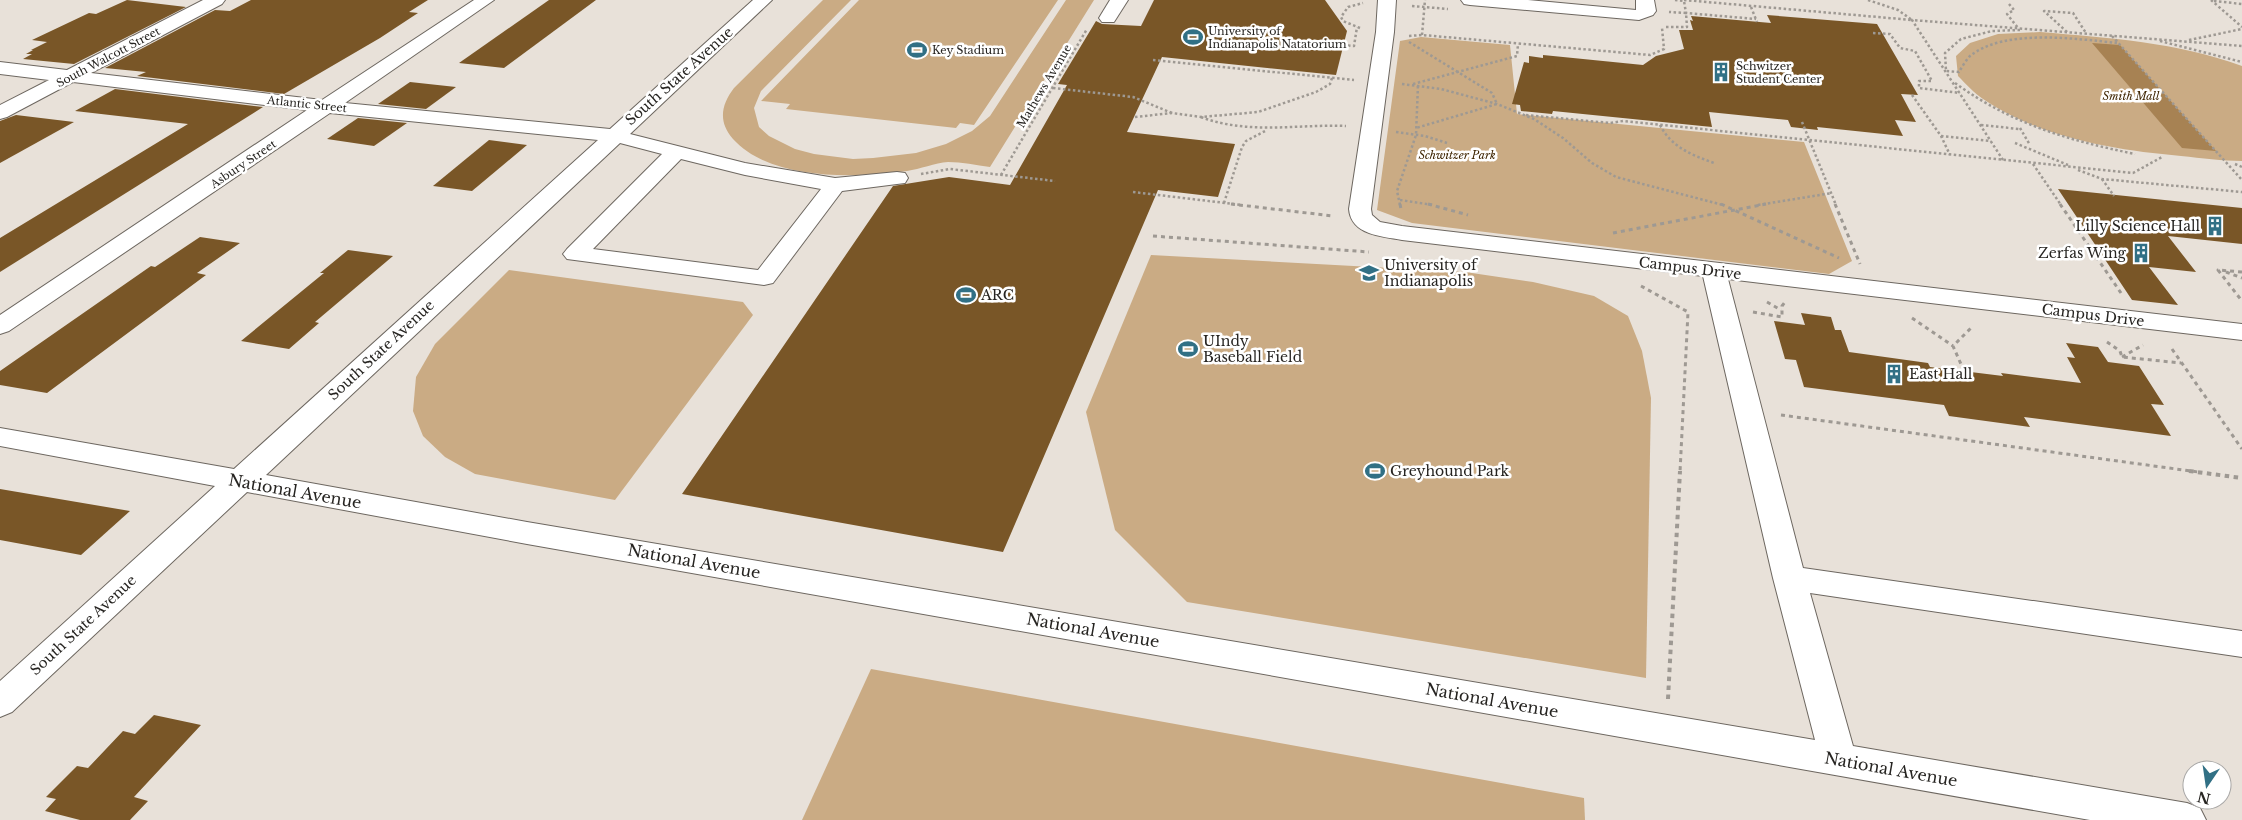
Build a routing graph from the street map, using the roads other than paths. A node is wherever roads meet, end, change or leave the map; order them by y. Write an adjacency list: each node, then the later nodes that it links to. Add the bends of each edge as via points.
1 (216, 0): 10 (street, South Walcott Street)
2 (485, 0): 11 (street, Asbury Street)
3 (763, 0): 13 (street, South State Avenue)
4 (1119, 0): 8 (street)
5 (1387, 0): 17 (street, Campus Drive, via 1393,34 1370,129 1361,218 1373,227 1412,235)
6 (1470, 0): 7 (street, via 1639,15 1647,11)
7 (1645, 0)
8 (1108, 18)
9 (0, 68): 10 (street, Atlantic Street)
10 (70, 77): 11 (street, Atlantic Street); 12 (street, South Walcott Street)
11 (328, 107): 13 (street, Atlantic Street); 18 (street, Asbury Street)
12 (0, 113)
13 (614, 136): 14 (street, Atlantic Street); 21 (street, South State Avenue)
14 (676, 152): 16 (street, Atlantic Street); 16 (street, via 576,254 764,278)
15 (897, 178): 16 (street, Atlantic Street)
16 (836, 185)
17 (1714, 271): 19 (street, Campus Drive); 22 (street)
18 (0, 326)
19 (2242, 332)
20 (0, 437): 21 (street, National Avenue)
21 (238, 480): 24 (street, South State Avenue); 25 (street, National Avenue)
22 (1789, 578): 23 (street); 25 (street)
23 (2242, 644)
24 (0, 702)
25 (1839, 760): 26 (street, National Avenue)
26 (2187, 820)

